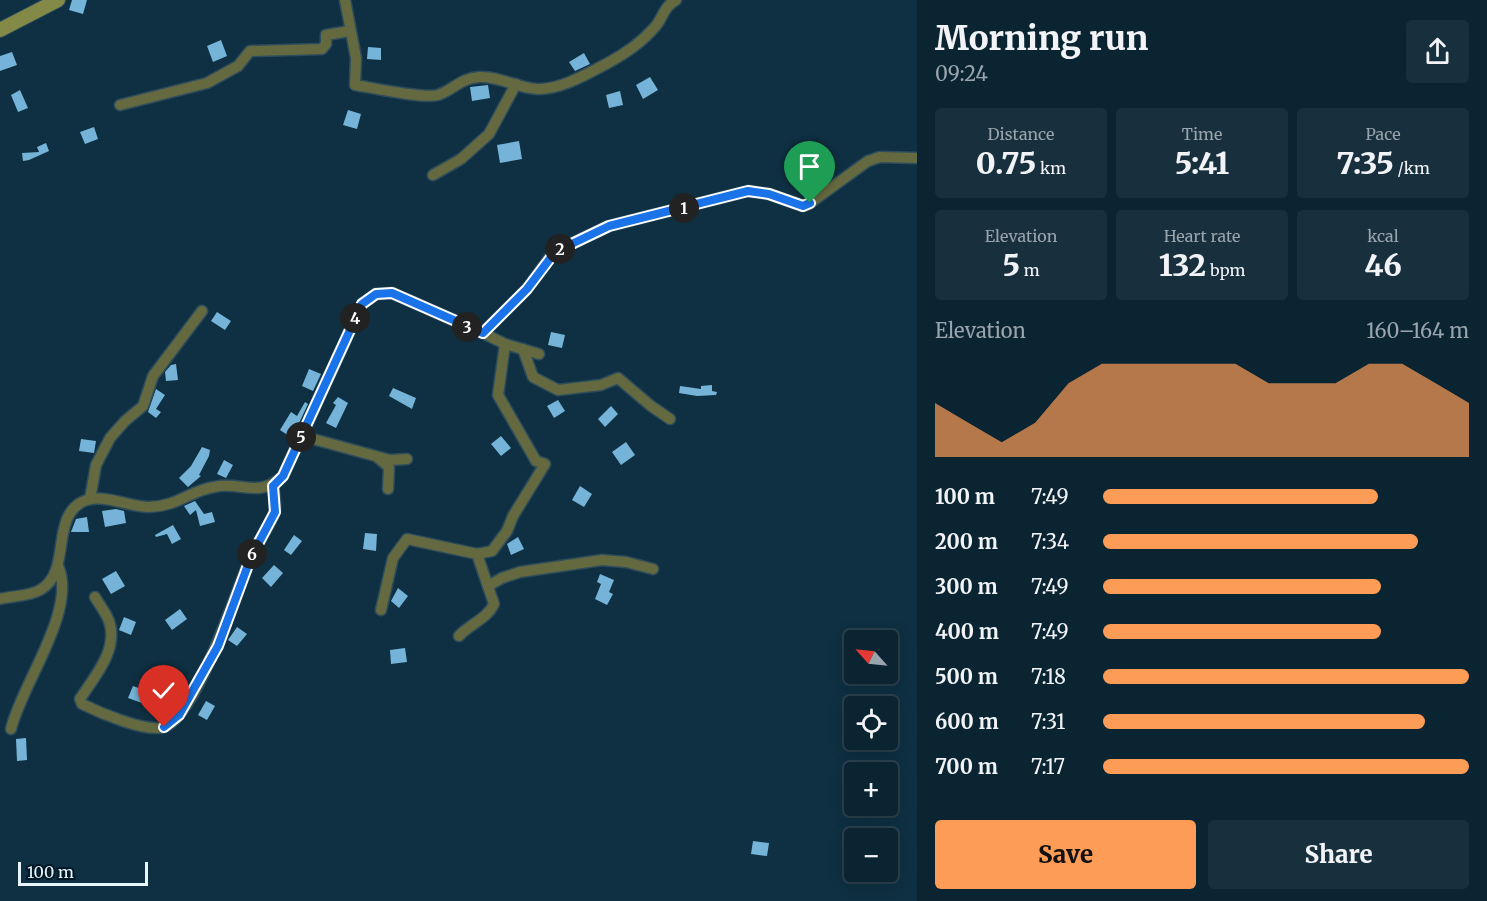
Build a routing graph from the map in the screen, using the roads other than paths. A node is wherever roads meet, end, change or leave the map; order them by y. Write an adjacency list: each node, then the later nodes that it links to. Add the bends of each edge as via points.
1 (58, 0): 4 (street)
2 (345, 0): 5 (street)
3 (676, 0): 6 (street, via 668,4 655,27 607,64 560,85 538,89)
4 (0, 30)
5 (350, 32): 6 (street, via 356,58 355,85 437,95 476,77); 7 (street, via 326,35 322,49 250,51 238,66 207,83)
6 (516, 84): 8 (street)
7 (120, 105)
8 (498, 120): 9 (street); 11 (street, via 489,134 461,159)
9 (498, 132)
10 (917, 158): 13 (street, via 868,160 803,206 748,191 609,226 555,252 527,289)
11 (433, 175)
12 (202, 311): 23 (street, via 153,376 143,406 111,438 96,465)
13 (483, 333): 14 (street); 18 (street, via 392,293 376,294 362,304)
14 (505, 344): 15 (street); 24 (street, via 498,395 536,461 545,464 492,551)
15 (523, 349): 16 (street); 17 (street, via 533,377 558,390 601,386 618,378)
16 (538, 354)
17 (670, 419)
18 (302, 436): 19 (street); 21 (street, via 283,476)
19 (376, 455): 20 (street, via 390,460); 22 (street, via 389,467)
20 (407, 459)
21 (273, 486): 23 (street, via 217,486 170,505 146,507); 28 (street, via 275,512 251,557 218,646 179,715 164,727 108,717 81,704 80,699 107,656 111,637 109,621)
22 (388, 489)
23 (90, 499): 25 (street, via 78,504 66,520)
24 (477, 554): 27 (street); 30 (street, via 407,539 393,558)
25 (58, 566): 29 (street, via 40,591); 32 (street, via 63,584 58,610 44,653)
26 (653, 569): 27 (street, via 602,560 520,572)
27 (488, 586): 31 (street, via 494,604 490,613)
28 (94, 597)
29 (0, 598)
30 (381, 610)
31 (459, 636)
32 (10, 729)

